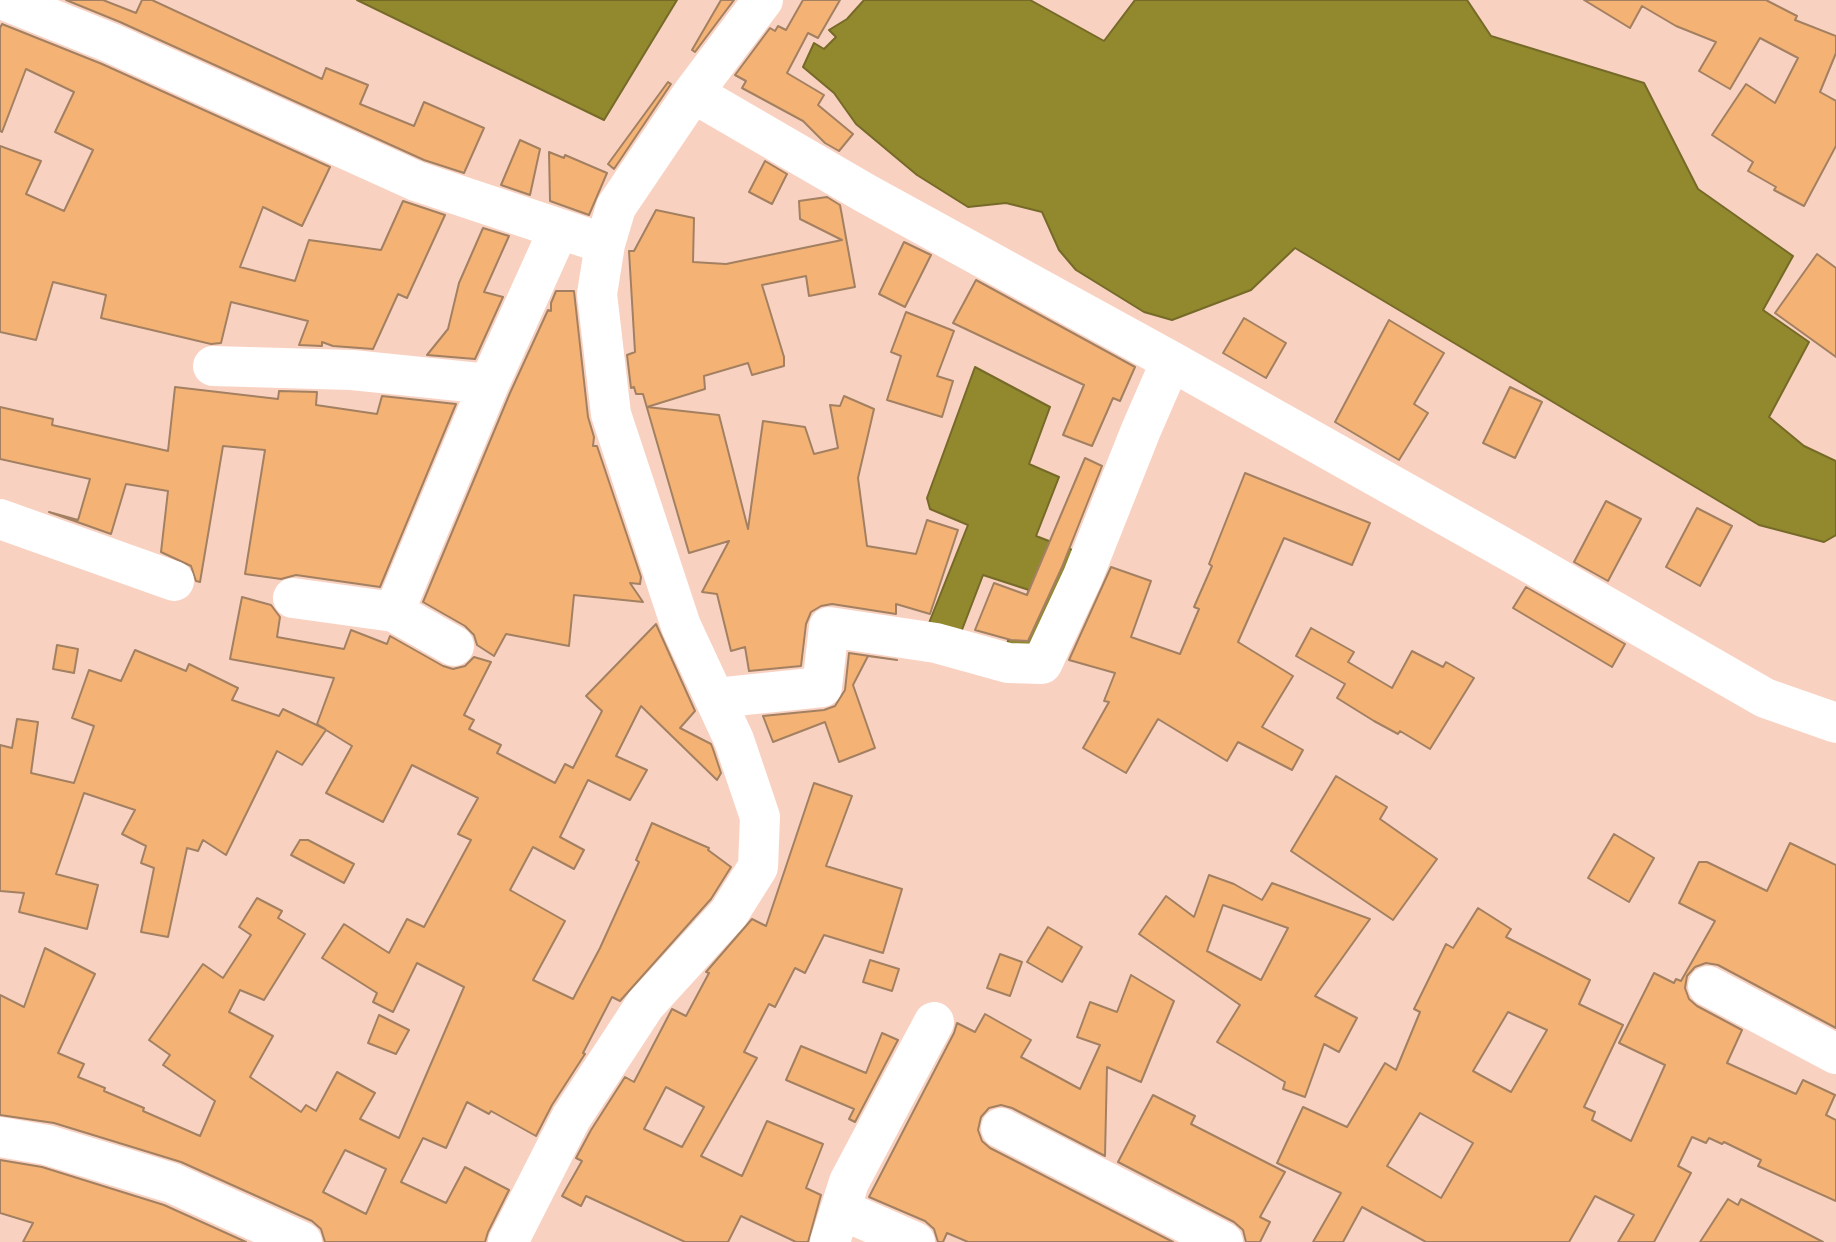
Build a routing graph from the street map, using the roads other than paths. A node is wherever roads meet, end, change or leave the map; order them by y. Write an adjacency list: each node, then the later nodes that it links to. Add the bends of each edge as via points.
1 (4, 0): 4 (street, via 416,181)
2 (763, 0): 3 (street)
3 (693, 93): 5 (street, via 616,207); 6 (street)
4 (559, 229): 5 (street); 8 (street)
5 (605, 244): 14 (street, via 597,294 611,414 681,626)
6 (1171, 361): 14 (street, via 1042,664 1008,663 936,643 829,627 822,687); 15 (street, via 1765,698)
7 (213, 366): 8 (street, via 352,370)
8 (489, 384): 12 (street)
9 (0, 519): 10 (street)
10 (174, 581)
11 (293, 598): 12 (street)
12 (394, 612): 13 (street)
13 (454, 646)
14 (716, 698): 23 (street, via 760,817 758,867 729,913 645,1005 571,1118)
15 (1836, 723)
16 (1708, 986): 18 (street)
17 (934, 1022): 21 (street, via 849,1182)
18 (1836, 1054)
19 (1001, 1128): 25 (street)
20 (0, 1137): 22 (street, via 47,1145 172,1183)
21 (836, 1226): 24 (street)
22 (302, 1242)
23 (508, 1242)
24 (915, 1242)
25 (1223, 1242)

